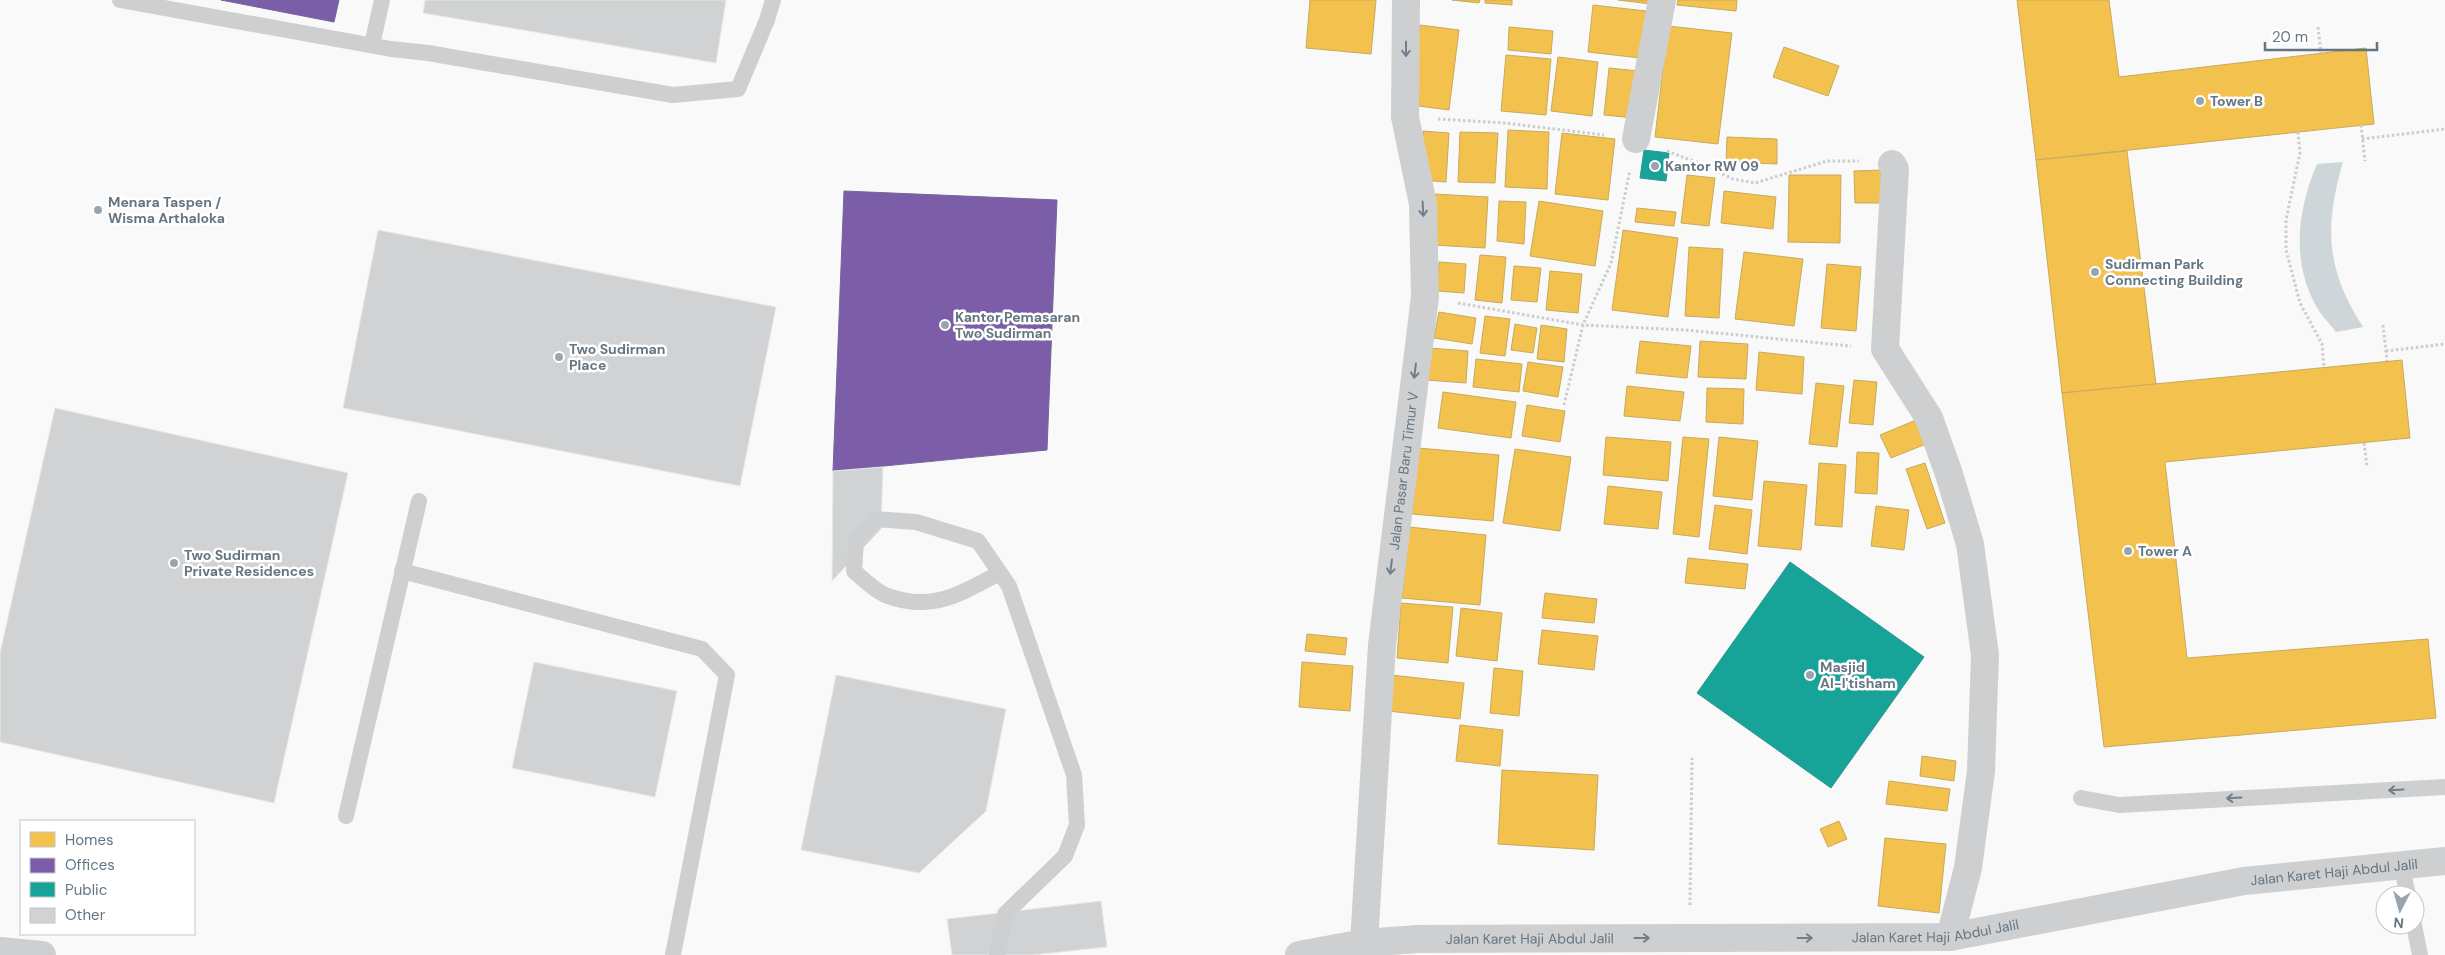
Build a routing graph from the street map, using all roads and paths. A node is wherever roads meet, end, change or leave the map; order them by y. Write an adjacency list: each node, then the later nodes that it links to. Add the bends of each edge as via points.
1 (120, 0): 7 (lane)
2 (382, 0): 7 (lane)
3 (773, 0): 7 (lane, via 738,89 716,92 672,95)
4 (1406, 0): 16 (street, Jalan Pasar Baru Timur V, one-way to 16, via 1405,117 1423,204)
5 (1662, 0): 12 (street)
6 (2318, 27): 8 (path)
7 (372, 45)
8 (2321, 53)
9 (2361, 126): 13 (path)
10 (2445, 129): 13 (path)
11 (2298, 132): 23 (path, via 2300,153 2286,220 2286,250 2300,303 2322,344)
12 (1636, 139): 17 (path, via 1611,263)
13 (2362, 139): 14 (path)
14 (2365, 161)
15 (1892, 164): 20 (street, via 1895,169)
16 (1425, 297): 17 (path); 39 (street, Jalan Pasar Baru Timur V, one-way to 39, via 1382,645)
17 (1583, 325): 20 (path, via 1686,330); 24 (path)
18 (2383, 325): 21 (path)
19 (2445, 344): 21 (path)
20 (1885, 350): 40 (street, via 1930,418 1949,474 1970,544 1985,655 1982,771 1968,868)
21 (2386, 351): 22 (path)
22 (2387, 361)
23 (2324, 368)
24 (1564, 405)
25 (2364, 443): 26 (path)
26 (2367, 466)
27 (419, 501): 28 (lane)
28 (402, 571): 33 (lane); 43 (lane, via 702,649 727,675)
29 (1000, 573): 29 (lane, via 978,541 916,522 874,519 856,540 854,571 883,594 913,602 947,600); 44 (lane, via 1009,586 1074,775 1077,825 1065,856 1005,914)
30 (1692, 758): 38 (path)
31 (2445, 787): 32 (lane, one-way to 32, via 2120,804)
32 (2081, 798)
33 (346, 816)
34 (2445, 861): 35 (street, Jalan Karet Haji Abdul Jalil)
35 (2401, 864): 36 (lane); 40 (street, Jalan Karet Haji Abdul Jalil, via 2244,881)
36 (2406, 885)
37 (2416, 935): 46 (lane)
38 (1690, 938): 39 (street, Jalan Karet Haji Abdul Jalil, one-way to 38, via 1418,939); 40 (street, Jalan Karet Haji Abdul Jalil, one-way to 40)
39 (1364, 943): 45 (street, Jalan Karet Haji Abdul Jalil)
40 (1941, 943)
41 (0, 951): 42 (street)
42 (42, 955)
43 (673, 955)
44 (997, 955)
45 (1299, 955)
46 (2420, 955)

